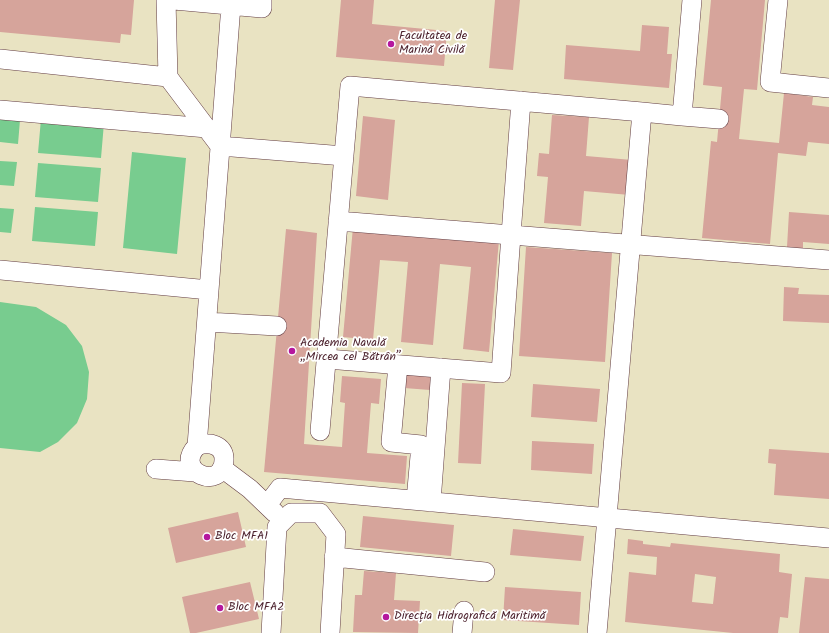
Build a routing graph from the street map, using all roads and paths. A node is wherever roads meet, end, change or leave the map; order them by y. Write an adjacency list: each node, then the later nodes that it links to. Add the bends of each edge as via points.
1 (166, 0): 8 (street)
2 (174, 0): 6 (street)
3 (262, 0): 6 (street, via 262,8)
4 (692, 0): 13 (street)
5 (778, 0): 9 (street, via 770,82)
6 (231, 5): 16 (street)
7 (0, 59): 8 (street)
8 (168, 77): 15 (street)
9 (829, 88)
10 (521, 101): 12 (street); 17 (street, via 350,86); 19 (street)
11 (0, 110): 15 (street)
12 (642, 112): 13 (street); 20 (street)
13 (682, 116): 14 (street)
14 (719, 119)
15 (206, 128): 16 (street)
16 (220, 146): 17 (street); 23 (street)
17 (344, 156): 18 (street)
18 (338, 221): 19 (street); 26 (street)
19 (511, 235): 20 (street); 28 (street, via 501,373)
20 (630, 244): 21 (street); 36 (street)
21 (829, 260)
22 (0, 270): 23 (street)
23 (209, 290): 24 (street)
24 (207, 322): 25 (street); 30 (street)
25 (276, 326)
26 (327, 360): 27 (street); 29 (street)
27 (398, 365): 28 (street); 34 (street, via 391,442 421,445)
28 (441, 368): 34 (street)
29 (320, 431)
30 (197, 446): 31 (street, via 208,443 219,448 224,458); 33 (street, via 193,450 190,462)
31 (222, 468): 33 (street, via 210,477); 35 (street)
32 (156, 469): 33 (street)
33 (195, 472)
34 (424, 501): 35 (street, via 280,488); 36 (street)
35 (267, 505): 37 (street)
36 (607, 518): 38 (street); 45 (street)
37 (284, 520): 39 (street, via 291,513 320,513 336,534); 42 (street, via 277,527)
38 (829, 538)
39 (334, 557): 40 (street); 43 (street)
40 (485, 572)
41 (464, 611): 44 (street)
42 (271, 633)
43 (330, 633)
44 (462, 633)
45 (597, 633)

